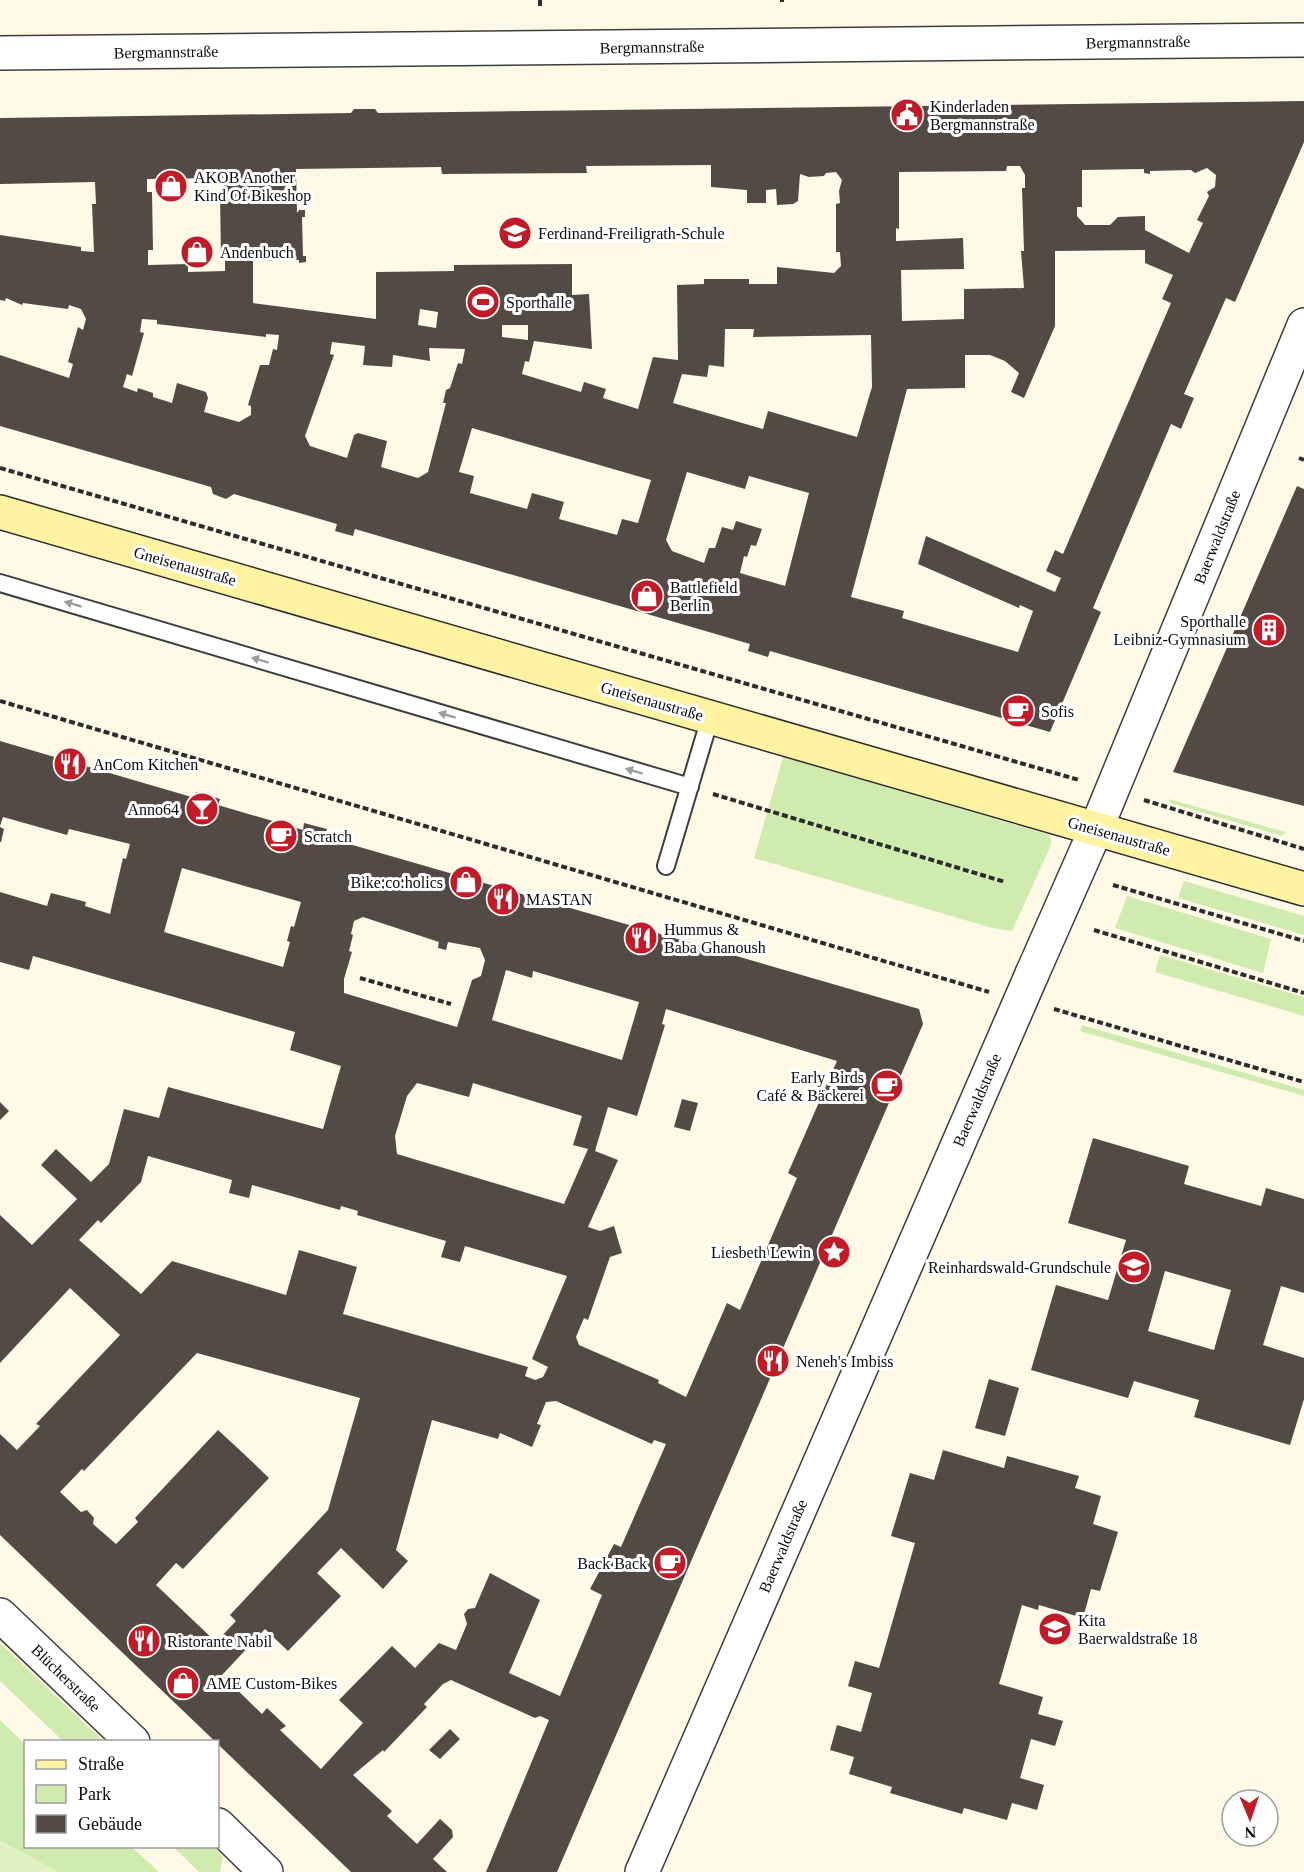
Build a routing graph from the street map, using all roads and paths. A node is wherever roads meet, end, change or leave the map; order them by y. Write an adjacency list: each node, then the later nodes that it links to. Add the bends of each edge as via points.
1 (540, 0): 2 (path)
2 (540, 6)
3 (1304, 40): 4 (street, Bergmannstraße)
4 (0, 53)
5 (1304, 325): 14 (street, Baerwaldstraße)
6 (0, 468): 11 (path)
7 (0, 512): 10 (main road, Gneisenaustraße)
8 (0, 583): 12 (lane, one-way to 8)
9 (0, 701): 23 (path)
10 (710, 718): 12 (lane); 14 (main road, Gneisenaustraße)
11 (1037, 767)
12 (690, 787): 16 (lane); 17 (path)
13 (1161, 805): 15 (path)
14 (1096, 829): 19 (main road, Gneisenaustraße); 32 (street, Baerwaldstraße)
15 (1304, 849)
16 (666, 866)
17 (1005, 882)
18 (1113, 885): 21 (path)
19 (1304, 889)
20 (1094, 930): 24 (path)
21 (1304, 940)
22 (360, 978): 25 (path)
23 (943, 980)
24 (1304, 993)
25 (451, 1004)
26 (1074, 1014): 27 (path)
27 (1304, 1082)
28 (0, 1615): 29 (street, Blücherstraße)
29 (131, 1740)
30 (219, 1826): 31 (street)
31 (266, 1872)
32 (642, 1872)

